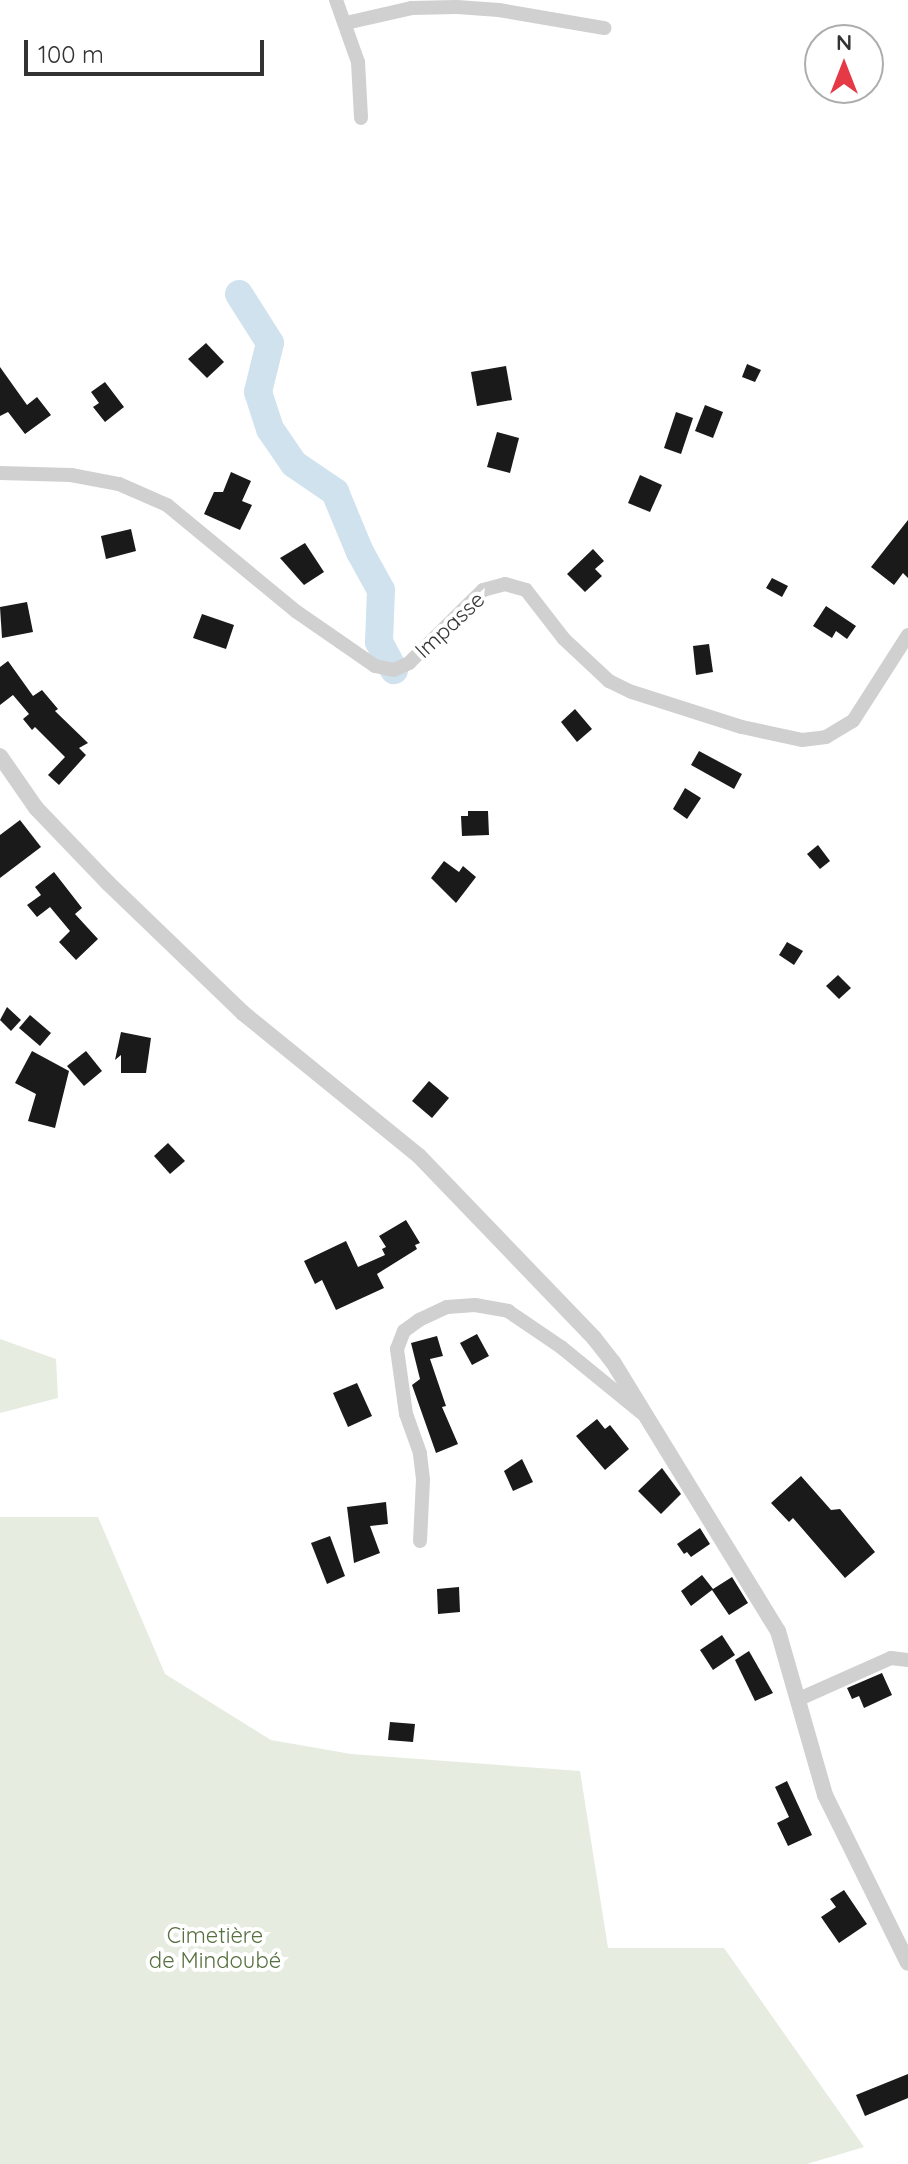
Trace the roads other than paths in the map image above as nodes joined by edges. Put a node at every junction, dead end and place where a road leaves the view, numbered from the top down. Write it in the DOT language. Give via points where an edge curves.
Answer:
graph roads {
  1 [pos="336,0"];
  2 [pos="346,23"];
  3 [pos="604,28"];
  4 [pos="361,118"];
  5 [pos="0,473"];
  6 [pos="908,635"];
  7 [pos="0,756"];
  8 [pos="646,1416"];
  9 [pos="420,1541"];
  10 [pos="908,1660"];
  11 [pos="799,1699"];
  12 [pos="908,1963"];
  1 -- 2 [label="street"];
  2 -- 3 [label="street" via="412,8 457,7"];
  2 -- 4 [label="street" via="358,62"];
  5 -- 6 [label="street, Impasse" via="103,481 167,505 297,612 375,666 394,670 409,663 483,590 505,584 526,590 564,639 609,681 742,727 802,740 826,737 853,721"];
  7 -- 8 [label="street" via="36,808 188,961 287,1051 419,1156 594,1338"];
  8 -- 9 [label="street" via="508,1311 447,1307 419,1320 404,1331 397,1349 406,1414 420,1453"];
  8 -- 11 [label="street" via="778,1631"];
  10 -- 11 [label="street" via="891,1658"];
  11 -- 12 [label="street" via="825,1795"];
}
